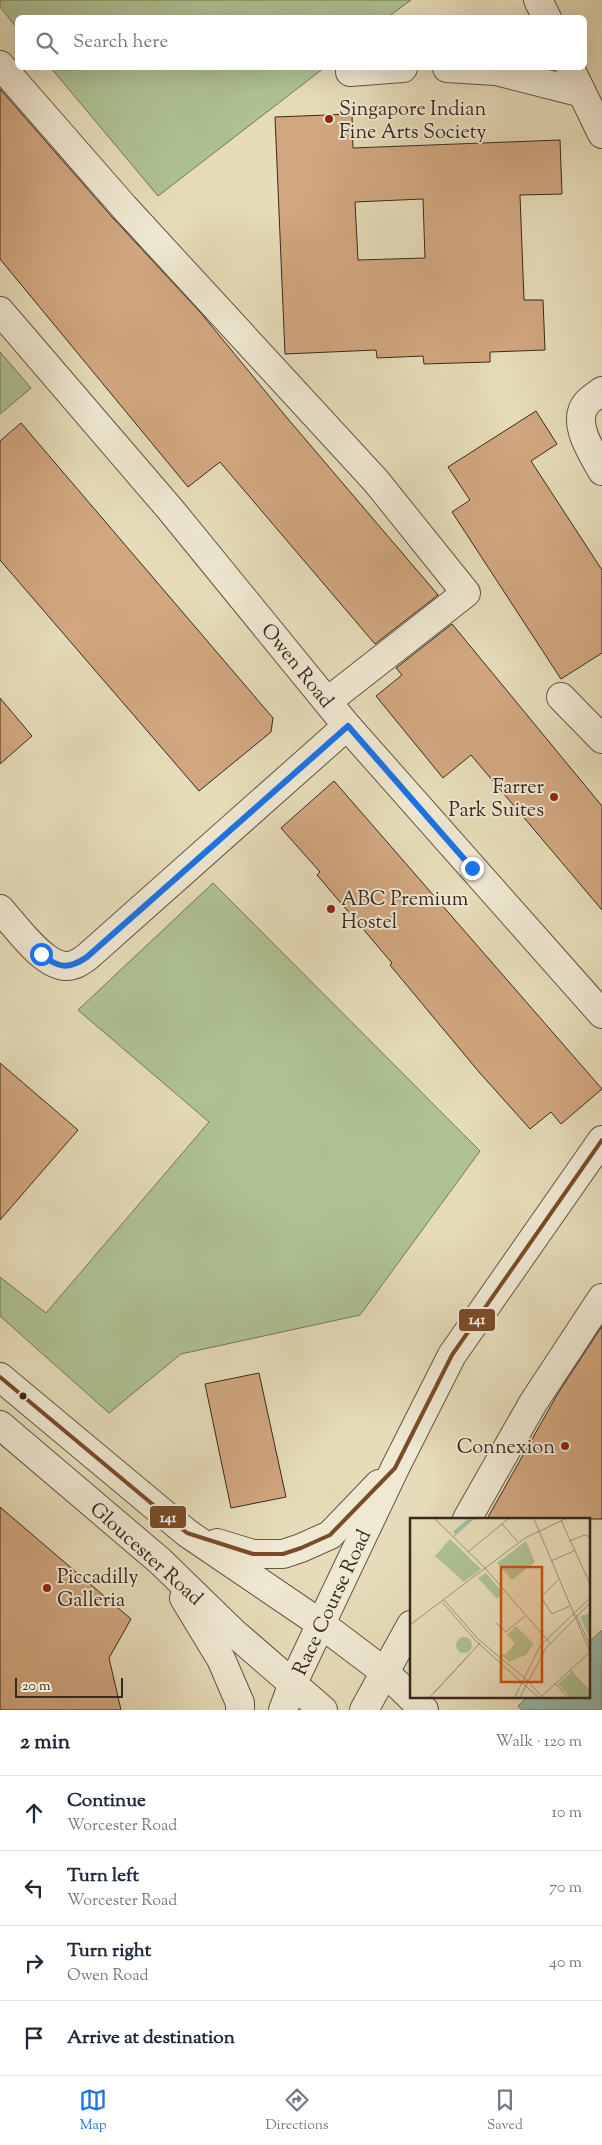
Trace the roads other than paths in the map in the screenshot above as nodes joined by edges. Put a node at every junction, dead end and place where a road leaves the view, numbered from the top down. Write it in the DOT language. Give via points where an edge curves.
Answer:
graph roads {
  1 [pos="538,0"];
  2 [pos="546,15"];
  3 [pos="0,65"];
  4 [pos="376,70"];
  5 [pos="479,70"];
  6 [pos="571,70"];
  7 [pos="350,72"];
  8 [pos="582,92"];
  9 [pos="602,134"];
  10 [pos="0,311"];
  11 [pos="602,391"];
  12 [pos="602,471"];
  13 [pos="561,697"];
  14 [pos="328,702"];
  15 [pos="348,726"];
  16 [pos="602,739"];
  17 [pos="0,909"];
  18 [pos="602,1014"];
  19 [pos="602,1140"];
  20 [pos="602,1298"];
  21 [pos="0,1377"];
  22 [pos="2,1429"];
  23 [pos="394,1468"];
  24 [pos="468,1518"];
  25 [pos="187,1533"];
  26 [pos="160,1561"];
  27 [pos="321,1624"];
  28 [pos="410,1627"];
  29 [pos="386,1673"];
  30 [pos="293,1683"];
  31 [pos="410,1696"];
  32 [pos="412,1698"];
  33 [pos="240,1710"];
  34 [pos="283,1710"];
  35 [pos="323,1710"];
  36 [pos="364,1710"];
  37 [pos="424,1710"];
  1 -- 2 [label="street"];
  3 -- 14 [label="street" via="124,207 380,485 466,593"];
  4 -- 7 [label="street"];
  5 -- 8 [label="street" via="496,71"];
  6 -- 8 [label="street"];
  8 -- 9 [label="street"];
  10 -- 14 [label="street, Owen Road" via="170,508"];
  11 -- 12 [label="street" via="586,404 582,425 586,442"];
  13 -- 16 [label="street"];
  14 -- 15 [label="street, Owen Road"];
  15 -- 17 [label="street" via="193,865 76,964 52,963"];
  15 -- 18 [label="street, Owen Road"];
  19 -- 23 [label="street, Race Course Road" via="452,1355"];
  20 -- 24 [label="street" via="533,1403"];
  21 -- 25 [label="street, Gloucester Road"];
  22 -- 26 [label="street, Gloucester Road"];
  23 -- 25 [label="street" via="330,1535 282,1554 253,1554"];
  23 -- 27 [label="street, Race Course Road"];
  25 -- 27 [label="street, Gloucester Road"];
  26 -- 30 [label="street, Gloucester Road" via="232,1632"];
  26 -- 33 [label="street" via="221,1659"];
  27 -- 29 [label="street, Gloucester Road"];
  27 -- 30 [label="street, Race Course Road"];
  28 -- 29 [label="street"];
  29 -- 31 [label="street, Gloucester Road"];
  29 -- 36 [label="street"];
  30 -- 34 [label="street, Race Course Road"];
  30 -- 35 [label="street, Gloucester Road"];
  32 -- 37 [label="street, Gloucester Road"];
}
